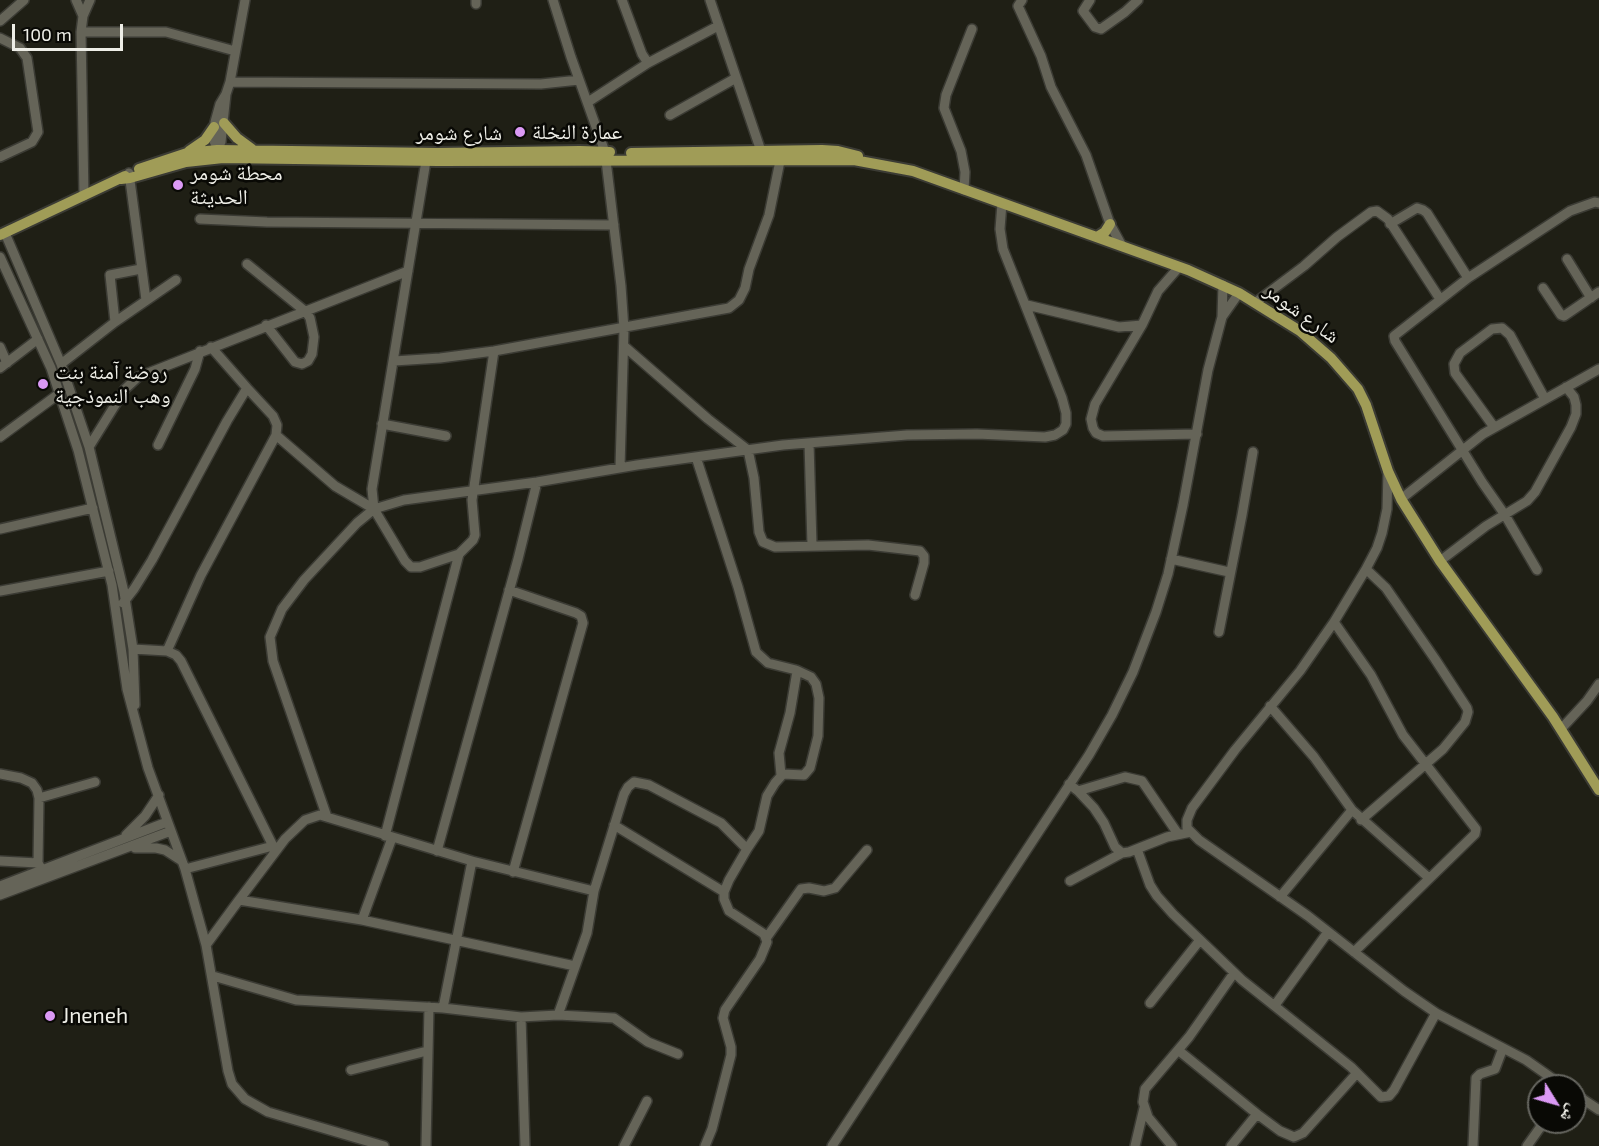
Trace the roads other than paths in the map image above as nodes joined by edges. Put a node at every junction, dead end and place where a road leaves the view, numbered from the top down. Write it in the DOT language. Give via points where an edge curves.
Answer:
graph roads {
  1 [pos="24,0"];
  2 [pos="76,0"];
  3 [pos="90,0"];
  4 [pos="245,0"];
  5 [pos="553,0"];
  6 [pos="622,0"];
  7 [pos="710,0"];
  8 [pos="1090,0"];
  9 [pos="1138,0"];
  10 [pos="1018,2"];
  11 [pos="83,16"];
  12 [pos="0,21"];
  13 [pos="718,26"];
  14 [pos="972,29"];
  15 [pos="81,32"];
  16 [pos="0,38"];
  17 [pos="235,51"];
  18 [pos="648,63"];
  19 [pos="736,78"];
  20 [pos="579,80"];
  21 [pos="230,82"];
  22 [pos="588,102"];
  23 [pos="670,115"];
  24 [pos="219,125"];
  25 [pos="252,149"];
  26 [pos="1,153"];
  27 [pos="188,153"];
  28 [pos="220,154"];
  29 [pos="763,155"];
  30 [pos="605,156"];
  31 [pos="426,161"];
  32 [pos="780,161"];
  33 [pos="872,162"];
  34 [pos="127,177"];
  35 [pos="964,190"];
  36 [pos="84,196"];
  37 [pos="1002,203"];
  38 [pos="1599,203"];
  39 [pos="200,219"];
  40 [pos="415,222"];
  41 [pos="1110,224"];
  42 [pos="1390,224"];
  43 [pos="614,225"];
  44 [pos="3,234"];
  45 [pos="1097,237"];
  46 [pos="1122,246"];
  47 [pos="0,257"];
  48 [pos="1567,259"];
  49 [pos="247,264"];
  50 [pos="1179,267"];
  51 [pos="141,269"];
  52 [pos="408,271"];
  53 [pos="1468,278"];
  54 [pos="176,280"];
  55 [pos="1223,285"];
  56 [pos="1543,288"];
  57 [pos="1239,293"];
  58 [pos="1595,295"];
  59 [pos="1440,299"];
  60 [pos="146,300"];
  61 [pos="1256,302"];
  62 [pos="1027,305"];
  63 [pos="306,312"];
  64 [pos="1222,317"];
  65 [pos="115,322"];
  66 [pos="266,325"];
  67 [pos="1142,325"];
  68 [pos="624,329"];
  69 [pos="38,339"];
  70 [pos="624,346"];
  71 [pos="0,347"];
  72 [pos="211,347"];
  73 [pos="200,351"];
  74 [pos="494,351"];
  75 [pos="394,361"];
  76 [pos="61,364"];
  77 [pos="3,365"];
  78 [pos="1599,369"];
  79 [pos="1566,387"];
  80 [pos="247,388"];
  81 [pos="60,393"];
  82 [pos="1545,399"];
  83 [pos="382,424"];
  84 [pos="1494,427"];
  85 [pos="1197,434"];
  86 [pos="276,435"];
  87 [pos="446,436"];
  88 [pos="0,437"];
  89 [pos="808,443"];
  90 [pos="158,445"];
  91 [pos="89,447"];
  92 [pos="748,450"];
  93 [pos="1463,450"];
  94 [pos="1253,452"];
  95 [pos="696,457"];
  96 [pos="620,467"];
  97 [pos="1388,471"];
  98 [pos="537,482"];
  99 [pos="473,491"];
  100 [pos="1401,499"];
  101 [pos="93,508"];
  102 [pos="374,509"];
  103 [pos="1505,515"];
  104 [pos="0,529"];
  105 [pos="813,545"];
  106 [pos="459,554"];
  107 [pos="1171,558"];
  108 [pos="1440,561"];
  109 [pos="1366,569"];
  110 [pos="1537,570"];
  111 [pos="109,571"];
  112 [pos="1229,572"];
  113 [pos="509,590"];
  114 [pos="0,591"];
  115 [pos="915,595"];
  116 [pos="125,601"];
  117 [pos="116,608"];
  118 [pos="1334,622"];
  119 [pos="1219,632"];
  120 [pos="133,649"];
  121 [pos="167,651"];
  122 [pos="797,671"];
  123 [pos="1599,684"];
  124 [pos="1270,706"];
  125 [pos="134,716"];
  126 [pos="1561,729"];
  127 [pos="1425,763"];
  128 [pos="0,774"];
  129 [pos="781,776"];
  130 [pos="95,782"];
  131 [pos="1069,784"];
  132 [pos="1599,790"];
  133 [pos="1078,791"];
  134 [pos="159,795"];
  135 [pos="39,798"];
  136 [pos="1352,810"];
  137 [pos="327,817"];
  138 [pos="1361,820"];
  139 [pos="614,825"];
  140 [pos="169,826"];
  141 [pos="1191,832"];
  142 [pos="1178,834"];
  143 [pos="388,837"];
  144 [pos="123,844"];
  145 [pos="274,848"];
  146 [pos="747,849"];
  147 [pos="1137,849"];
  148 [pos="867,850"];
  149 [pos="437,851"];
  150 [pos="1122,853"];
  151 [pos="0,861"];
  152 [pos="472,861"];
  153 [pos="184,865"];
  154 [pos="43,870"];
  155 [pos="513,872"];
  156 [pos="1429,878"];
  157 [pos="1070,881"];
  158 [pos="0,886"];
  159 [pos="594,891"];
  160 [pos="724,892"];
  161 [pos="0,895"];
  162 [pos="1280,897"];
  163 [pos="238,900"];
  164 [pos="362,920"];
  165 [pos="1328,932"];
  166 [pos="767,937"];
  167 [pos="455,939"];
  168 [pos="1200,940"];
  169 [pos="206,945"];
  170 [pos="1354,952"];
  171 [pos="575,966"];
  172 [pos="1234,973"];
  173 [pos="213,976"];
  174 [pos="1150,1003"];
  175 [pos="1275,1005"];
  176 [pos="429,1007"];
  177 [pos="443,1008"];
  178 [pos="1436,1013"];
  179 [pos="558,1015"];
  180 [pos="521,1017"];
  181 [pos="1503,1048"];
  182 [pos="1178,1050"];
  183 [pos="427,1051"];
  184 [pos="678,1054"];
  185 [pos="351,1070"];
  186 [pos="1357,1073"];
  187 [pos="1546,1074"];
  188 [pos="647,1101"];
  189 [pos="1144,1108"];
  190 [pos="1257,1114"];
  191 [pos="1297,1136"];
  192 [pos="384,1146"];
  193 [pos="426,1146"];
  194 [pos="525,1146"];
  195 [pos="624,1146"];
  196 [pos="705,1146"];
  197 [pos="832,1146"];
  198 [pos="1135,1146"];
  199 [pos="1172,1146"];
  200 [pos="1231,1146"];
  201 [pos="1300,1146"];
  202 [pos="1473,1146"];
  1 -- 12 [label="street"];
  2 -- 11 [label="street"];
  3 -- 11 [label="street"];
  4 -- 17 [label="street"];
  5 -- 20 [label="street"];
  6 -- 18 [label="street"];
  7 -- 13 [label="street"];
  8 -- 9 [label="street" via="1083,11 1101,29"];
  10 -- 41 [label="street" via="1051,87 1086,155"];
  11 -- 15 [label="street"];
  13 -- 18 [label="street"];
  13 -- 19 [label="street"];
  14 -- 35 [label="street" via="944,108 961,151"];
  15 -- 17 [label="street" via="166,32"];
  15 -- 36 [label="street"];
  16 -- 26 [label="street" via="20,48 27,58 38,132 32,142"];
  17 -- 21 [label="street"];
  18 -- 22 [label="street"];
  19 -- 23 [label="street"];
  19 -- 29 [label="street"];
  20 -- 21 [label="street" via="541,84"];
  20 -- 22 [label="street"];
  21 -- 24 [label="street" via="220,104"];
  22 -- 30 [label="street"];
  24 -- 25 [label="main road"];
  24 -- 27 [label="main road"];
  24 -- 28 [label="street" via="214,141"];
  25 -- 28 [label="main road, شارع شومر"];
  25 -- 30 [label="main road, شارع شومر"];
  27 -- 28 [label="main road, شارع شومر"];
  27 -- 34 [label="main road, شارع شومر"];
  28 -- 31 [label="main road, شارع شومر"];
  28 -- 34 [label="main road, شارع شومر"];
  29 -- 30 [label="main road, شارع شومر"];
  29 -- 32 [label="main road, شارع شومر"];
  29 -- 33 [label="main road, شارع شومر" via="838,151"];
  30 -- 31 [label="main road, شارع شومر"];
  30 -- 43 [label="street"];
  31 -- 40 [label="street"];
  32 -- 33 [label="main road, شارع شومر"];
  32 -- 68 [label="street" via="768,215 739,300 729,308"];
  33 -- 35 [label="main road, شارع شومر" via="913,171"];
  34 -- 36 [label="main road, شارع شومر"];
  34 -- 51 [label="street"];
  35 -- 37 [label="main road, شارع شومر"];
  36 -- 44 [label="main road, شارع شومر"];
  37 -- 45 [label="main road, شارع شومر"];
  37 -- 62 [label="street" via="1003,249"];
  38 -- 53 [label="street" via="1570,211"];
  39 -- 40 [label="street"];
  40 -- 43 [label="street"];
  40 -- 52 [label="street"];
  41 -- 45 [label="main road"];
  41 -- 46 [label="street"];
  42 -- 53 [label="street" via="1417,208 1423,210"];
  42 -- 59 [label="street"];
  42 -- 61 [label="street" via="1382,213 1371,212"];
  43 -- 68 [label="street"];
  44 -- 76 [label="street"];
  45 -- 46 [label="main road, شارع شومر"];
  46 -- 50 [label="main road, شارع شومر"];
  47 -- 69 [label="street"];
  48 -- 58 [label="street"];
  49 -- 63 [label="street"];
  50 -- 55 [label="main road, شارع شومر"];
  50 -- 67 [label="street" via="1158,291"];
  51 -- 60 [label="street"];
  51 -- 65 [label="street" via="110,275"];
  52 -- 63 [label="street"];
  52 -- 75 [label="street"];
  53 -- 59 [label="street"];
  54 -- 60 [label="street"];
  55 -- 57 [label="main road, شارع شومر"];
  55 -- 64 [label="street"];
  56 -- 58 [label="street" via="1564,316"];
  57 -- 61 [label="main road, شارع شومر"];
  57 -- 64 [label="street"];
  59 -- 93 [label="street" via="1394,336"];
  60 -- 65 [label="street"];
  61 -- 97 [label="main road, شارع شومر" via="1315,343 1358,389"];
  62 -- 67 [label="street" via="1119,327"];
  62 -- 89 [label="street" via="1066,413 1066,424 1055,435 907,435"];
  63 -- 66 [label="street"];
  63 -- 66 [label="street" via="314,337 311,358 302,364 292,360"];
  64 -- 85 [label="street"];
  65 -- 76 [label="street"];
  66 -- 72 [label="street"];
  67 -- 85 [label="street" via="1095,404 1090,419 1093,428 1103,436"];
  68 -- 70 [label="street"];
  68 -- 74 [label="street"];
  69 -- 77 [label="street"];
  69 -- 81 [label="street"];
  70 -- 92 [label="street"];
  70 -- 96 [label="street"];
  71 -- 77 [label="street"];
  72 -- 73 [label="street"];
  72 -- 80 [label="street"];
  73 -- 90 [label="street"];
  73 -- 91 [label="street" via="133,380"];
  74 -- 75 [label="street"];
  74 -- 99 [label="street"];
  75 -- 83 [label="street"];
  76 -- 91 [label="street"];
  78 -- 79 [label="street"];
  79 -- 82 [label="street"];
  79 -- 103 [label="street" via="1576,405 1571,427 1534,492"];
  80 -- 86 [label="street" via="273,416"];
  80 -- 116 [label="street" via="152,560"];
  81 -- 88 [label="street"];
  81 -- 101 [label="street"];
  82 -- 84 [label="street"];
  82 -- 84 [label="street" via="1510,335 1502,328 1492,330 1460,353 1454,364 1455,373"];
  83 -- 87 [label="street"];
  83 -- 102 [label="street" via="372,489"];
  84 -- 93 [label="street"];
  85 -- 107 [label="street"];
  86 -- 102 [label="street" via="325,479"];
  86 -- 121 [label="street" via="201,574"];
  89 -- 92 [label="street"];
  89 -- 105 [label="street"];
  91 -- 116 [label="street"];
  92 -- 95 [label="street"];
  92 -- 105 [label="street" via="761,540 775,547"];
  93 -- 100 [label="street"];
  93 -- 103 [label="street"];
  94 -- 112 [label="street"];
  95 -- 96 [label="street"];
  95 -- 122 [label="street" via="756,652 768,663"];
  96 -- 98 [label="street"];
  97 -- 100 [label="main road, شارع شومر"];
  97 -- 109 [label="street" via="1382,533"];
  98 -- 99 [label="street"];
  98 -- 113 [label="street"];
  99 -- 102 [label="street" via="404,500"];
  99 -- 106 [label="street" via="474,535"];
  100 -- 108 [label="main road, شارع شومر"];
  101 -- 104 [label="street"];
  101 -- 111 [label="street"];
  102 -- 106 [label="street" via="411,567"];
  102 -- 137 [label="street" via="304,580 282,609 270,637 273,661"];
  103 -- 108 [label="street"];
  103 -- 110 [label="street"];
  105 -- 115 [label="street" via="868,545 920,551 924,563"];
  106 -- 143 [label="street"];
  107 -- 112 [label="street"];
  107 -- 131 [label="street" via="1133,672 1112,715"];
  108 -- 126 [label="main road, شارع شومر"];
  109 -- 118 [label="street"];
  109 -- 127 [label="street" via="1386,588 1467,708 1464,722 1443,749"];
  111 -- 114 [label="street"];
  111 -- 117 [label="street"];
  112 -- 119 [label="street"];
  113 -- 149 [label="street"];
  113 -- 155 [label="street" via="576,613 584,623"];
  116 -- 117 [label="street"];
  116 -- 120 [label="street"];
  117 -- 125 [label="street"];
  118 -- 124 [label="street"];
  118 -- 127 [label="street" via="1371,675 1403,735"];
  120 -- 121 [label="street"];
  120 -- 125 [label="street"];
  121 -- 145 [label="street" via="181,661 193,683"];
  122 -- 129 [label="street" via="779,753"];
  122 -- 129 [label="street" via="811,677 817,688 819,736 807,773"];
  123 -- 126 [label="street"];
  124 -- 136 [label="street"];
  124 -- 141 [label="street" via="1192,808 1187,820"];
  125 -- 134 [label="street"];
  126 -- 132 [label="main road, شارع شومر"];
  127 -- 138 [label="street"];
  127 -- 156 [label="street" via="1476,829"];
  128 -- 135 [label="street" via="30,782"];
  129 -- 146 [label="street" via="767,796 759,831"];
  130 -- 135 [label="street"];
  131 -- 133 [label="street"];
  131 -- 197 [label="street"];
  133 -- 142 [label="street" via="1125,777 1142,781"];
  133 -- 150 [label="street"];
  134 -- 140 [label="street"];
  134 -- 144 [label="street"];
  135 -- 154 [label="street"];
  136 -- 138 [label="street"];
  136 -- 162 [label="street"];
  137 -- 143 [label="street"];
  137 -- 145 [label="street" via="305,820"];
  138 -- 156 [label="street"];
  139 -- 146 [label="street" via="626,789 634,782 643,782 721,823"];
  139 -- 159 [label="street"];
  139 -- 160 [label="street"];
  140 -- 144 [label="street"];
  140 -- 153 [label="street"];
  141 -- 142 [label="street"];
  141 -- 162 [label="street"];
  142 -- 147 [label="street"];
  143 -- 149 [label="street"];
  143 -- 164 [label="street"];
  144 -- 153 [label="street" via="165,850"];
  144 -- 154 [label="street"];
  145 -- 153 [label="street"];
  145 -- 163 [label="street"];
  146 -- 160 [label="street"];
  147 -- 150 [label="street"];
  147 -- 168 [label="street" via="1157,896"];
  148 -- 166 [label="street" via="835,888 801,889"];
  149 -- 152 [label="street"];
  150 -- 157 [label="street"];
  151 -- 154 [label="street"];
  152 -- 155 [label="street"];
  152 -- 167 [label="street"];
  153 -- 169 [label="street"];
  154 -- 158 [label="street"];
  154 -- 161 [label="street"];
  155 -- 159 [label="street"];
  156 -- 170 [label="street"];
  159 -- 171 [label="street" via="587,933"];
  160 -- 166 [label="street" via="729,911"];
  162 -- 165 [label="street"];
  163 -- 164 [label="street"];
  163 -- 169 [label="street"];
  164 -- 167 [label="street"];
  165 -- 170 [label="street"];
  165 -- 175 [label="street"];
  166 -- 196 [label="street" via="760,959 725,1010 723,1018 731,1055"];
  167 -- 171 [label="street"];
  167 -- 177 [label="street"];
  168 -- 172 [label="street"];
  168 -- 174 [label="street"];
  169 -- 173 [label="street"];
  170 -- 178 [label="street"];
  171 -- 179 [label="street"];
  172 -- 175 [label="street"];
  172 -- 182 [label="street"];
  173 -- 176 [label="street" via="296,1000"];
  173 -- 192 [label="street" via="228,1071 236,1091 268,1112"];
  175 -- 186 [label="street"];
  176 -- 177 [label="street"];
  176 -- 183 [label="street"];
  177 -- 180 [label="street"];
  178 -- 181 [label="street"];
  178 -- 186 [label="street" via="1389,1096 1381,1097"];
  179 -- 180 [label="street"];
  179 -- 184 [label="street" via="614,1018 648,1042"];
  180 -- 194 [label="street"];
  181 -- 187 [label="street"];
  181 -- 202 [label="street" via="1495,1069 1476,1078"];
  182 -- 189 [label="street" via="1145,1089"];
  182 -- 190 [label="street"];
  183 -- 185 [label="street"];
  183 -- 193 [label="street"];
  186 -- 191 [label="street"];
  188 -- 195 [label="street"];
  189 -- 198 [label="street"];
  189 -- 199 [label="street"];
  190 -- 191 [label="street" via="1288,1136"];
  190 -- 200 [label="street"];
  191 -- 201 [label="street"];
}
